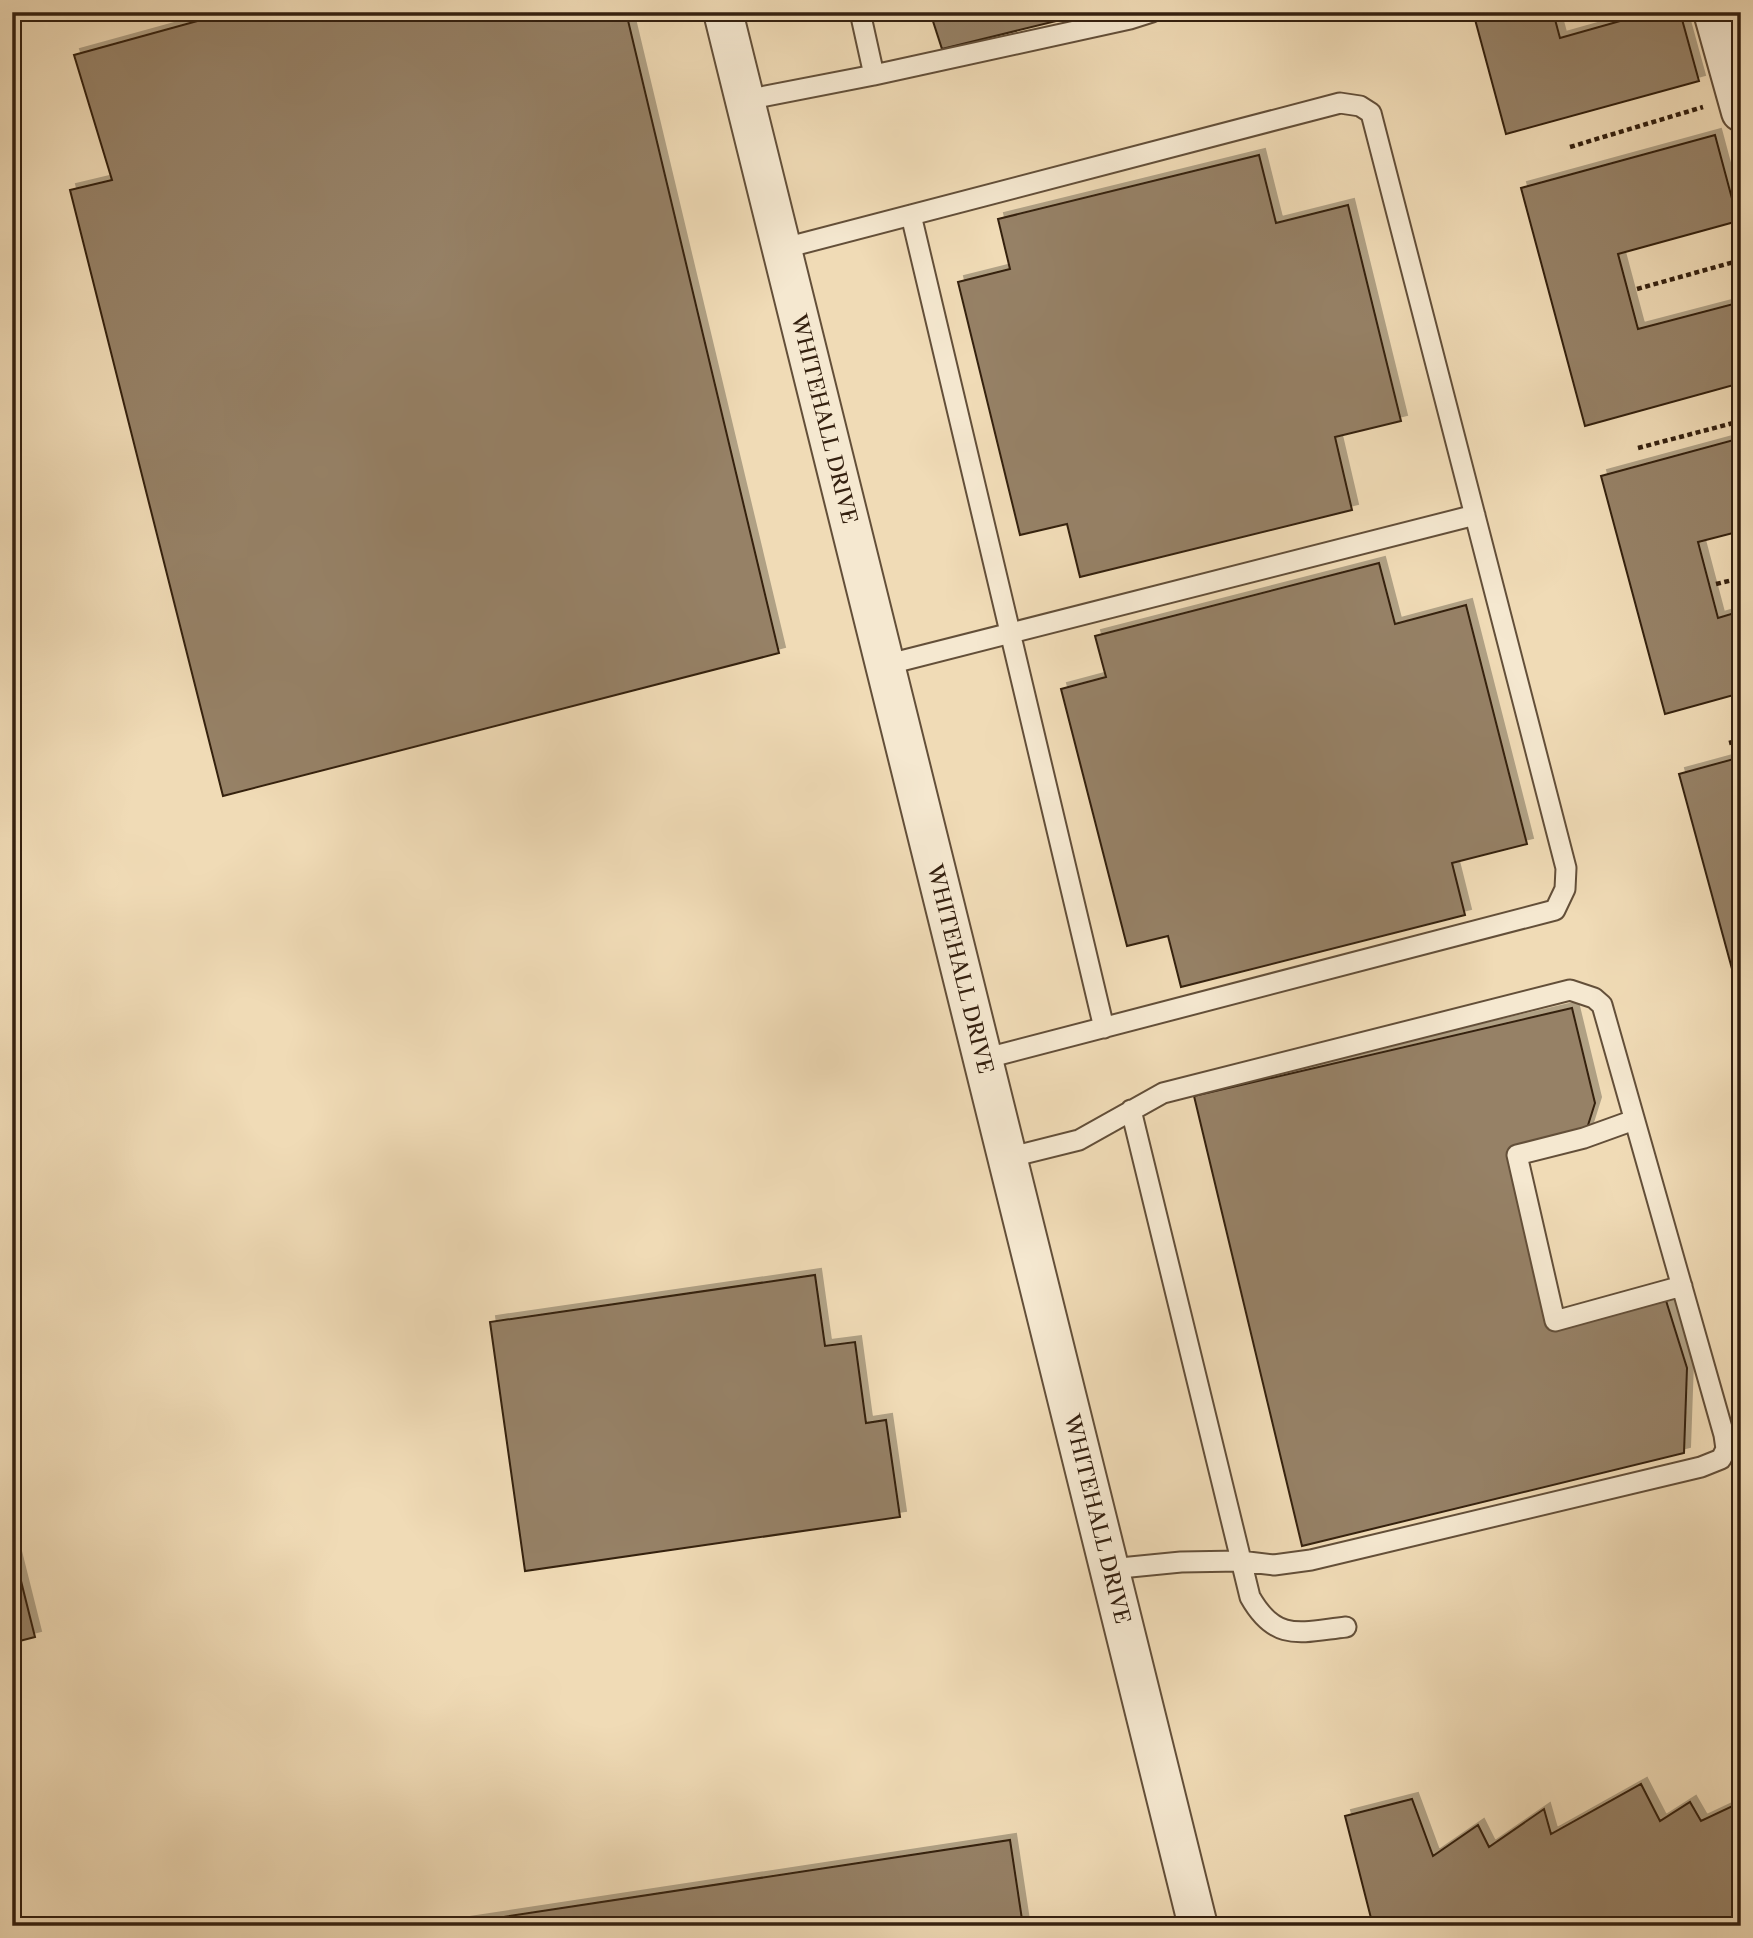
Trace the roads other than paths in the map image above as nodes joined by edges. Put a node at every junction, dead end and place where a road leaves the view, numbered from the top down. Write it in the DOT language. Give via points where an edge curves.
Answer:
graph roads {
  1 [pos="723,12"];
  2 [pos="860,12"];
  3 [pos="1152,12"];
  4 [pos="1713,12"];
  5 [pos="874,75"];
  6 [pos="745,100"];
  7 [pos="1724,109"];
  8 [pos="911,215"];
  9 [pos="782,249"];
  10 [pos="1475,515"];
  11 [pos="1010,633"];
  12 [pos="885,665"];
  13 [pos="1104,1028"];
  14 [pos="983,1059"];
  15 [pos="1132,1110"];
  16 [pos="1634,1121"];
  17 [pos="1007,1158"];
  18 [pos="1682,1286"];
  19 [pos="1240,1562"];
  20 [pos="1110,1569"];
  21 [pos="1346,1627"];
  22 [pos="1198,1926"];
  1 -- 6 [label="street, WHITEHALL DRIVE"];
  2 -- 5 [label="lane"];
  3 -- 5 [label="lane"];
  4 -- 7 [label="street"];
  5 -- 6 [label="lane"];
  6 -- 9 [label="street, WHITEHALL DRIVE"];
  8 -- 9 [label="lane"];
  8 -- 10 [label="lane" via="1340,103 1360,106 1371,113"];
  8 -- 11 [label="lane"];
  9 -- 12 [label="street, WHITEHALL DRIVE"];
  10 -- 11 [label="lane"];
  10 -- 13 [label="lane" via="1566,868 1566,889 1555,910"];
  11 -- 12 [label="lane"];
  11 -- 13 [label="lane"];
  12 -- 14 [label="street, WHITEHALL DRIVE"];
  13 -- 14 [label="lane"];
  14 -- 17 [label="street, WHITEHALL DRIVE"];
  15 -- 16 [label="lane" via="1163,1093 1570,990 1602,1005"];
  15 -- 17 [label="lane" via="1079,1140"];
  15 -- 19 [label="lane"];
  16 -- 18 [label="lane"];
  16 -- 18 [label="lane" via="1517,1155 1555,1321"];
  17 -- 20 [label="street, WHITEHALL DRIVE"];
  18 -- 19 [label="lane" via="1724,1435 1726,1449 1721,1459 1311,1560 1275,1565"];
  19 -- 20 [label="lane"];
  19 -- 21 [label="lane" via="1250,1597 1260,1615 1272,1624 1297,1633"];
  20 -- 22 [label="street, WHITEHALL DRIVE"];
}
